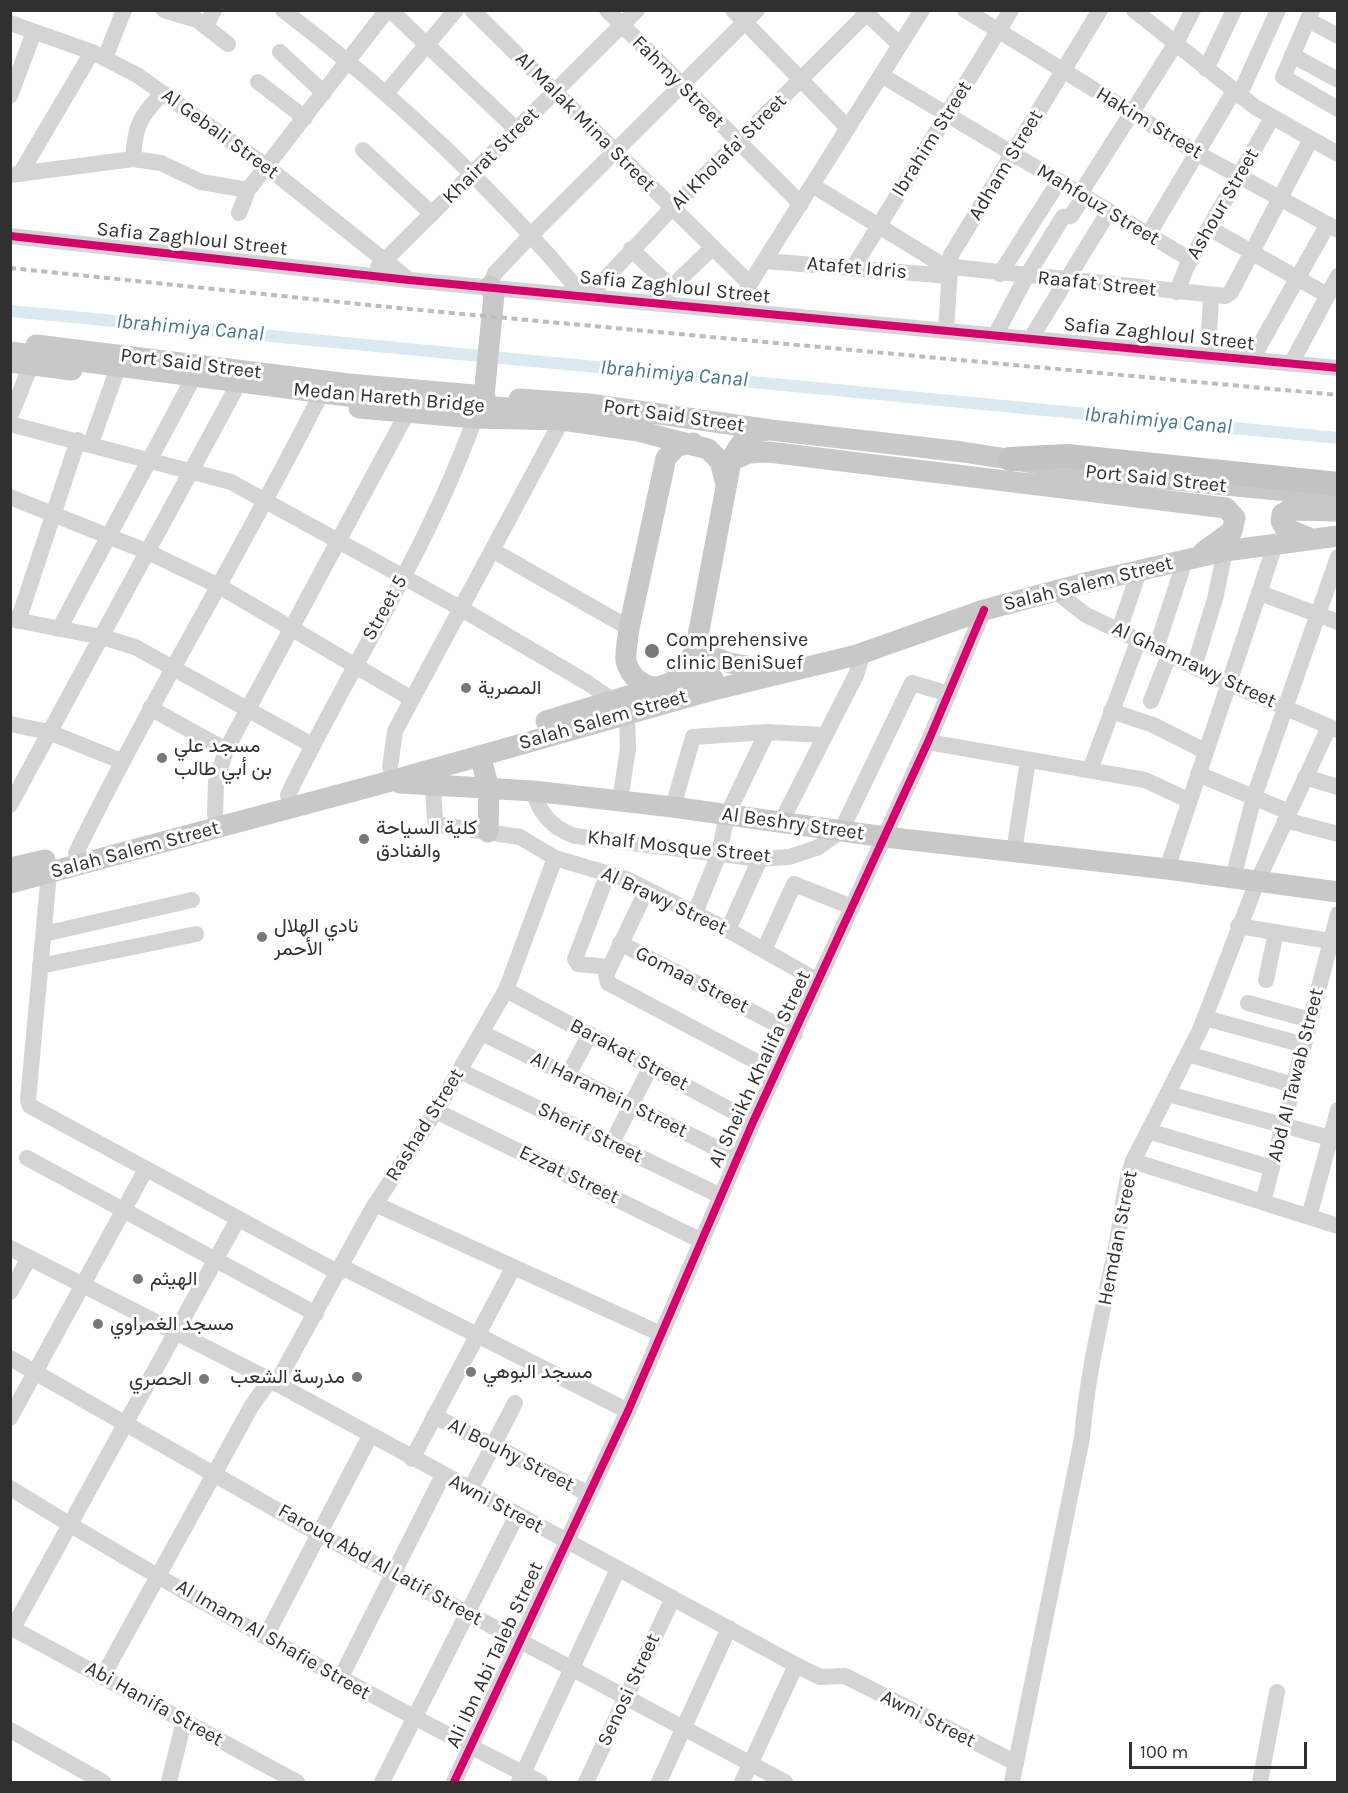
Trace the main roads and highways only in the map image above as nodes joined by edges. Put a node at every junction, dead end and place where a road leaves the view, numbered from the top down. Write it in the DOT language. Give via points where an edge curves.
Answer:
graph roads {
  1 [pos="490,286"];
  2 [pos="10,342"];
  3 [pos="10,352"];
  4 [pos="21,364"];
  5 [pos="196,364"];
  6 [pos="189,386"];
  7 [pos="485,386"];
  8 [pos="589,404"];
  9 [pos="690,419"];
  10 [pos="771,430"];
  11 [pos="866,442"];
  12 [pos="688,443"];
  13 [pos="1010,459"];
  14 [pos="731,461"];
  15 [pos="979,476"];
  16 [pos="1338,484"];
  17 [pos="726,485"];
  18 [pos="1338,496"];
  19 [pos="1338,511"];
  20 [pos="1338,536"];
  21 [pos="1311,538"];
  22 [pos="1190,559"];
  23 [pos="698,641"];
  24 [pos="791,671"];
  25 [pos="664,686"];
  26 [pos="713,690"];
  27 [pos="620,708"];
  28 [pos="480,756"];
  29 [pos="390,774"];
  30 [pos="489,788"];
  31 [pos="488,832"];
  32 [pos="10,868"];
  33 [pos="10,883"];
  34 [pos="1338,892"];
  1 -- 7 [label="main road" via="494,295"];
  2 -- 5 [label="main road, Port Said Street"];
  3 -- 8 [label="main road, Medan Hareth Bridge, bridge" via="378,400 543,410"];
  4 -- 6 [label="main road, Port Said Street"];
  5 -- 6 [label="main road" via="187,370"];
  5 -- 7 [label="main road, Port Said Street" via="380,387"];
  6 -- 12 [label="main road, Port Said Street" via="407,413 562,420"];
  7 -- 8 [label="main road, Port Said Street"];
  8 -- 9 [label="main road, Port Said Street"];
  9 -- 10 [label="main road, Port Said Street"];
  9 -- 12 [label="main road" via="700,424 701,435"];
  10 -- 11 [label="main road, Port Said Street"];
  10 -- 14 [label="main road" via="756,432 743,440"];
  11 -- 13 [label="main road, Port Said Street"];
  11 -- 15 [label="main road" via="924,456"];
  12 -- 17 [label="main road, Port Said Street" via="714,454 724,468"];
  12 -- 25 [label="main road" via="672,449 664,463 629,628 626,660 632,674 650,686"];
  13 -- 16 [label="highway" via="1067,456"];
  13 -- 18 [label="main road, Port Said Street" via="1107,474"];
  14 -- 15 [label="main road, Salah Salem Street" via="749,453 769,452"];
  14 -- 17 [label="main road"];
  15 -- 22 [label="main road, Salah Salem Street" via="1226,508 1235,518 1232,531"];
  17 -- 23 [label="main road"];
  19 -- 21 [label="main road" via="1289,510 1282,514 1285,528"];
  20 -- 21 [label="main road, Salah Salem Street"];
  21 -- 22 [label="main road, Salah Salem Street"];
  22 -- 24 [label="main road, Salah Salem Street" via="984,610 857,655"];
  23 -- 24 [label="main road" via="723,663"];
  23 -- 25 [label="main road" via="686,667"];
  24 -- 26 [label="main road, Salah Salem Street"];
  25 -- 26 [label="main road, Salah Salem Street" via="703,673 712,679"];
  25 -- 27 [label="main road, Salah Salem Street"];
  26 -- 27 [label="main road, Salah Salem Street"];
  27 -- 28 [label="main road, Salah Salem Street"];
  27 -- 29 [label="main road, Salah Salem Street"];
  28 -- 29 [label="main road, Salah Salem Street"];
  28 -- 30 [label="main road"];
  29 -- 30 [label="main road, Al Beshry Street" via="433,786"];
  29 -- 32 [label="main road, Salah Salem Street" via="288,795"];
  29 -- 33 [label="main road, Salah Salem Street"];
  30 -- 31 [label="main road"];
  30 -- 34 [label="main road, Al Beshry Street" via="673,807"];
}
